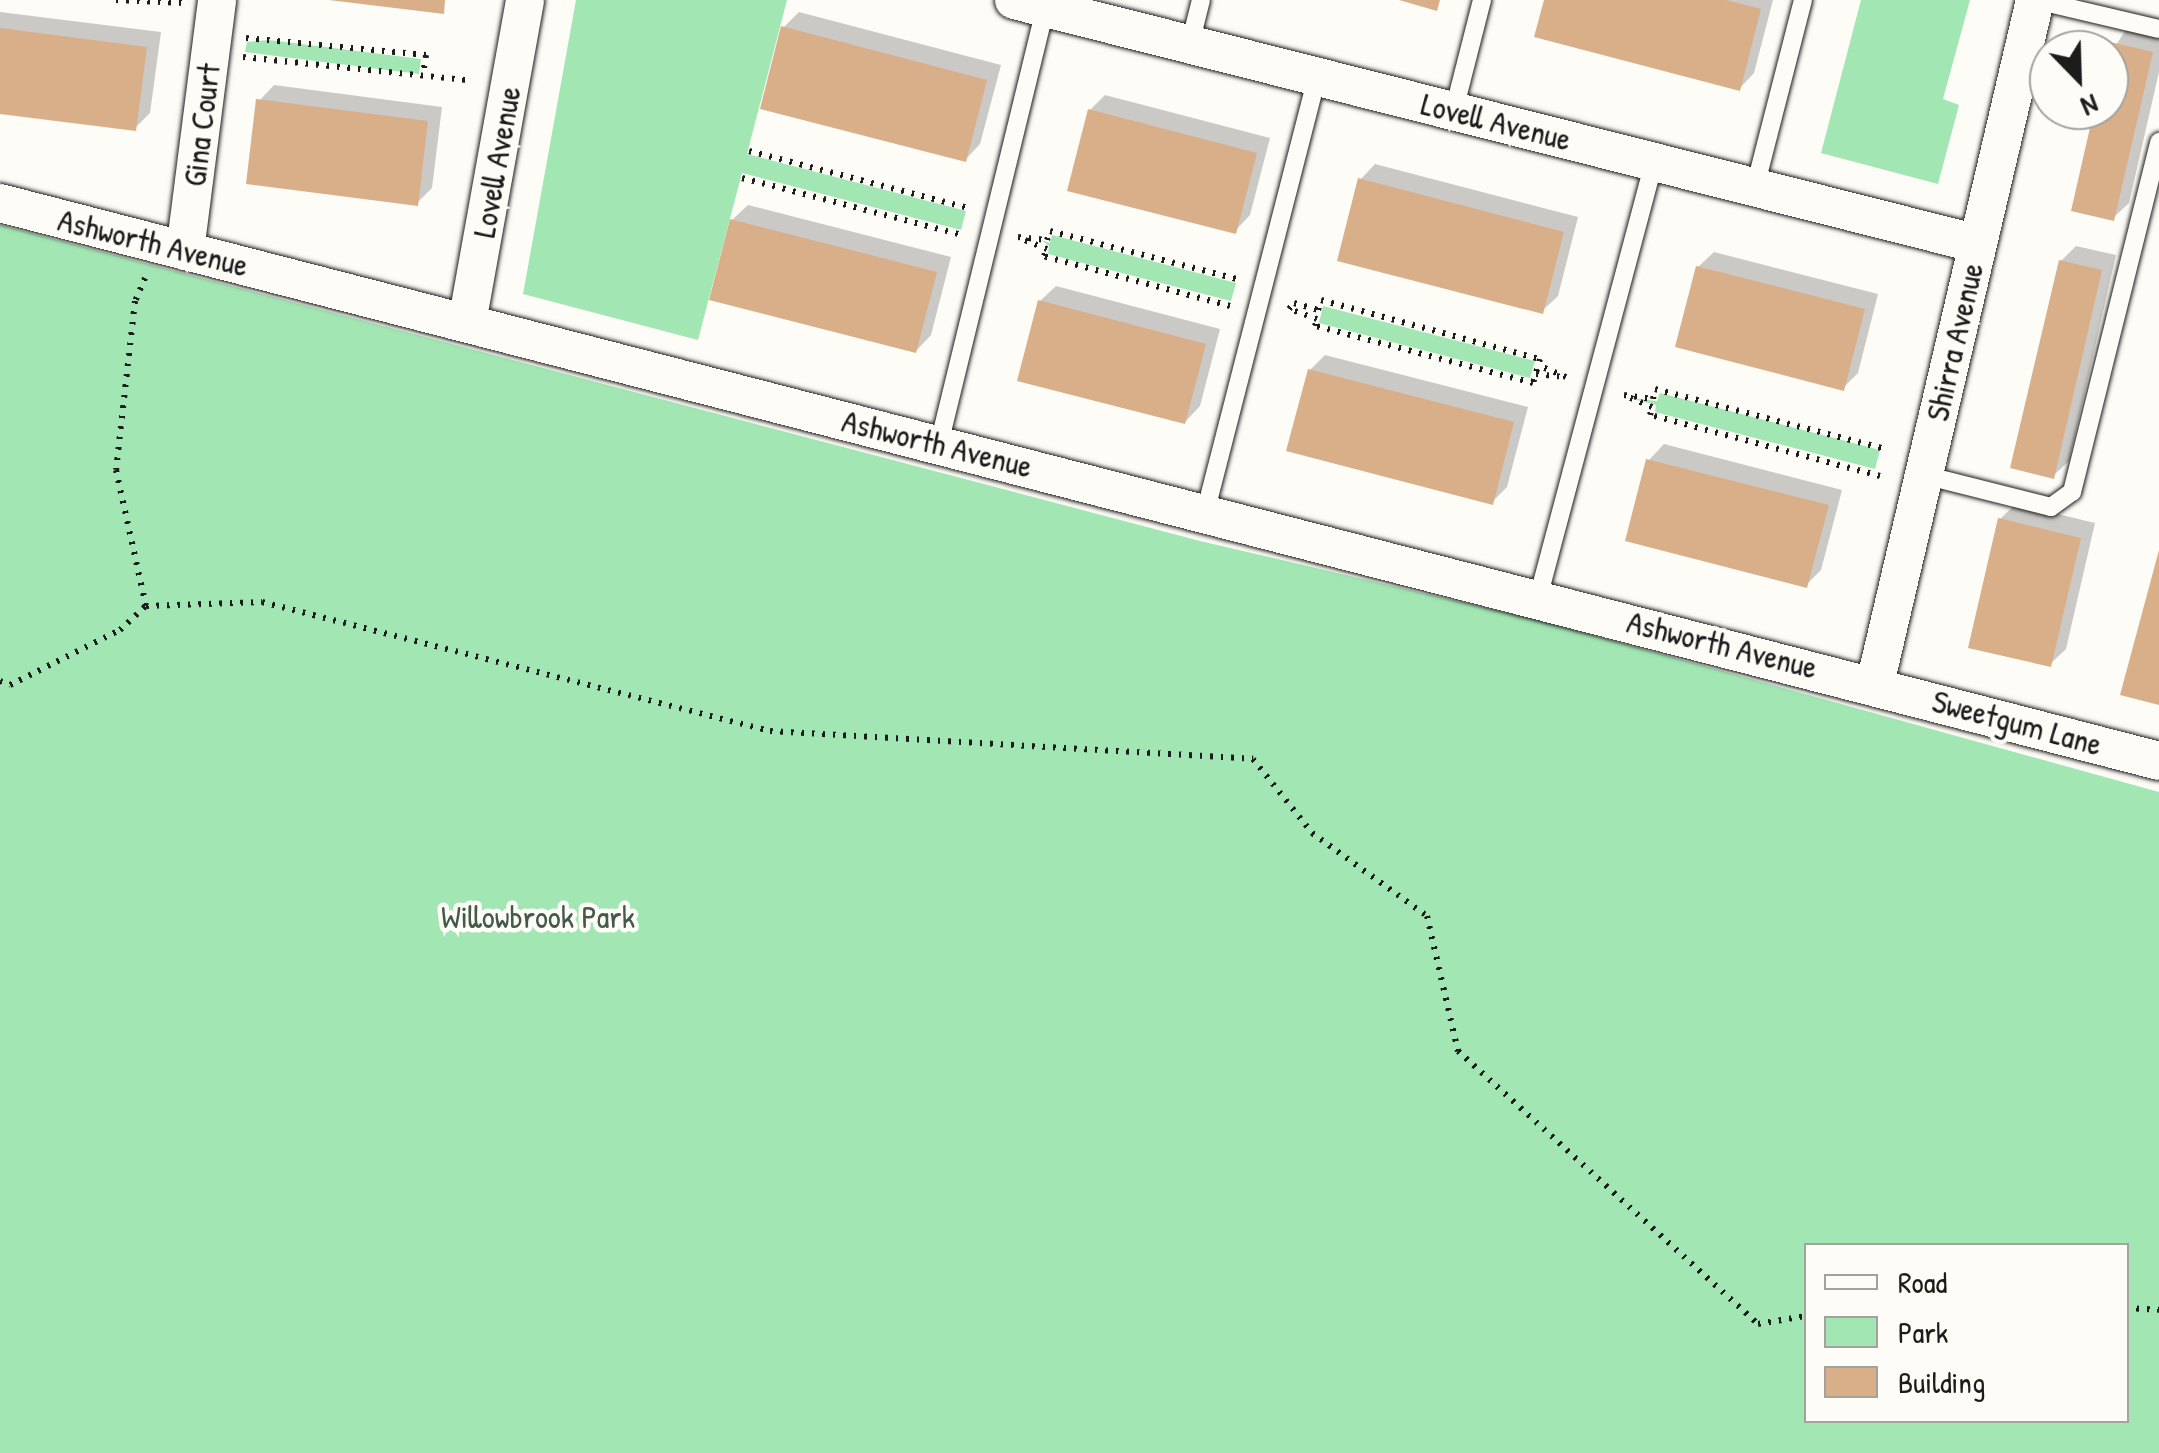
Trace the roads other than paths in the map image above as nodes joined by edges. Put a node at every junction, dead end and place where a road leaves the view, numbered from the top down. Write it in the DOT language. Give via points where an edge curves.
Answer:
graph roads {
  1 [pos="526,0"];
  2 [pos="1201,0"];
  3 [pos="1482,0"];
  4 [pos="1802,0"];
  5 [pos="2036,0"];
  6 [pos="204,2"];
  7 [pos="1030,4"];
  8 [pos="2159,29"];
  9 [pos="1190,44"];
  10 [pos="1318,77"];
  11 [pos="1454,110"];
  12 [pos="2159,142"];
  13 [pos="1654,162"];
  14 [pos="1755,187"];
  15 [pos="0,204"];
  16 [pos="1978,244"];
  17 [pos="172,248"];
  18 [pos="467,323"];
  19 [pos="938,444"];
  20 [pos="1924,475"];
  21 [pos="1205,513"];
  22 [pos="1538,598"];
  23 [pos="1875,684"];
  24 [pos="2159,761"];
  1 -- 18 [label="street, Lovell Avenue"];
  2 -- 9 [label="lane"];
  3 -- 11 [label="lane"];
  4 -- 14 [label="lane"];
  5 -- 8 [label="lane"];
  5 -- 16 [label="street, Shirra Avenue"];
  6 -- 17 [label="street, Gina Court"];
  7 -- 9 [label="street, Lovell Avenue"];
  7 -- 19 [label="lane"];
  9 -- 10 [label="street, Lovell Avenue"];
  10 -- 11 [label="street, Lovell Avenue"];
  10 -- 21 [label="lane"];
  11 -- 13 [label="street, Lovell Avenue"];
  12 -- 20 [label="lane" via="2072,492 2051,506"];
  13 -- 14 [label="street, Lovell Avenue"];
  13 -- 22 [label="lane"];
  14 -- 16 [label="street, Lovell Avenue"];
  15 -- 17 [label="street, Ashworth Avenue"];
  16 -- 20 [label="street, Shirra Avenue"];
  17 -- 18 [label="street, Ashworth Avenue"];
  18 -- 19 [label="street, Ashworth Avenue"];
  19 -- 21 [label="street, Ashworth Avenue"];
  20 -- 23 [label="street, Shirra Avenue"];
  21 -- 22 [label="street, Ashworth Avenue"];
  22 -- 23 [label="street, Ashworth Avenue"];
  23 -- 24 [label="street, Sweetgum Lane"];
}
